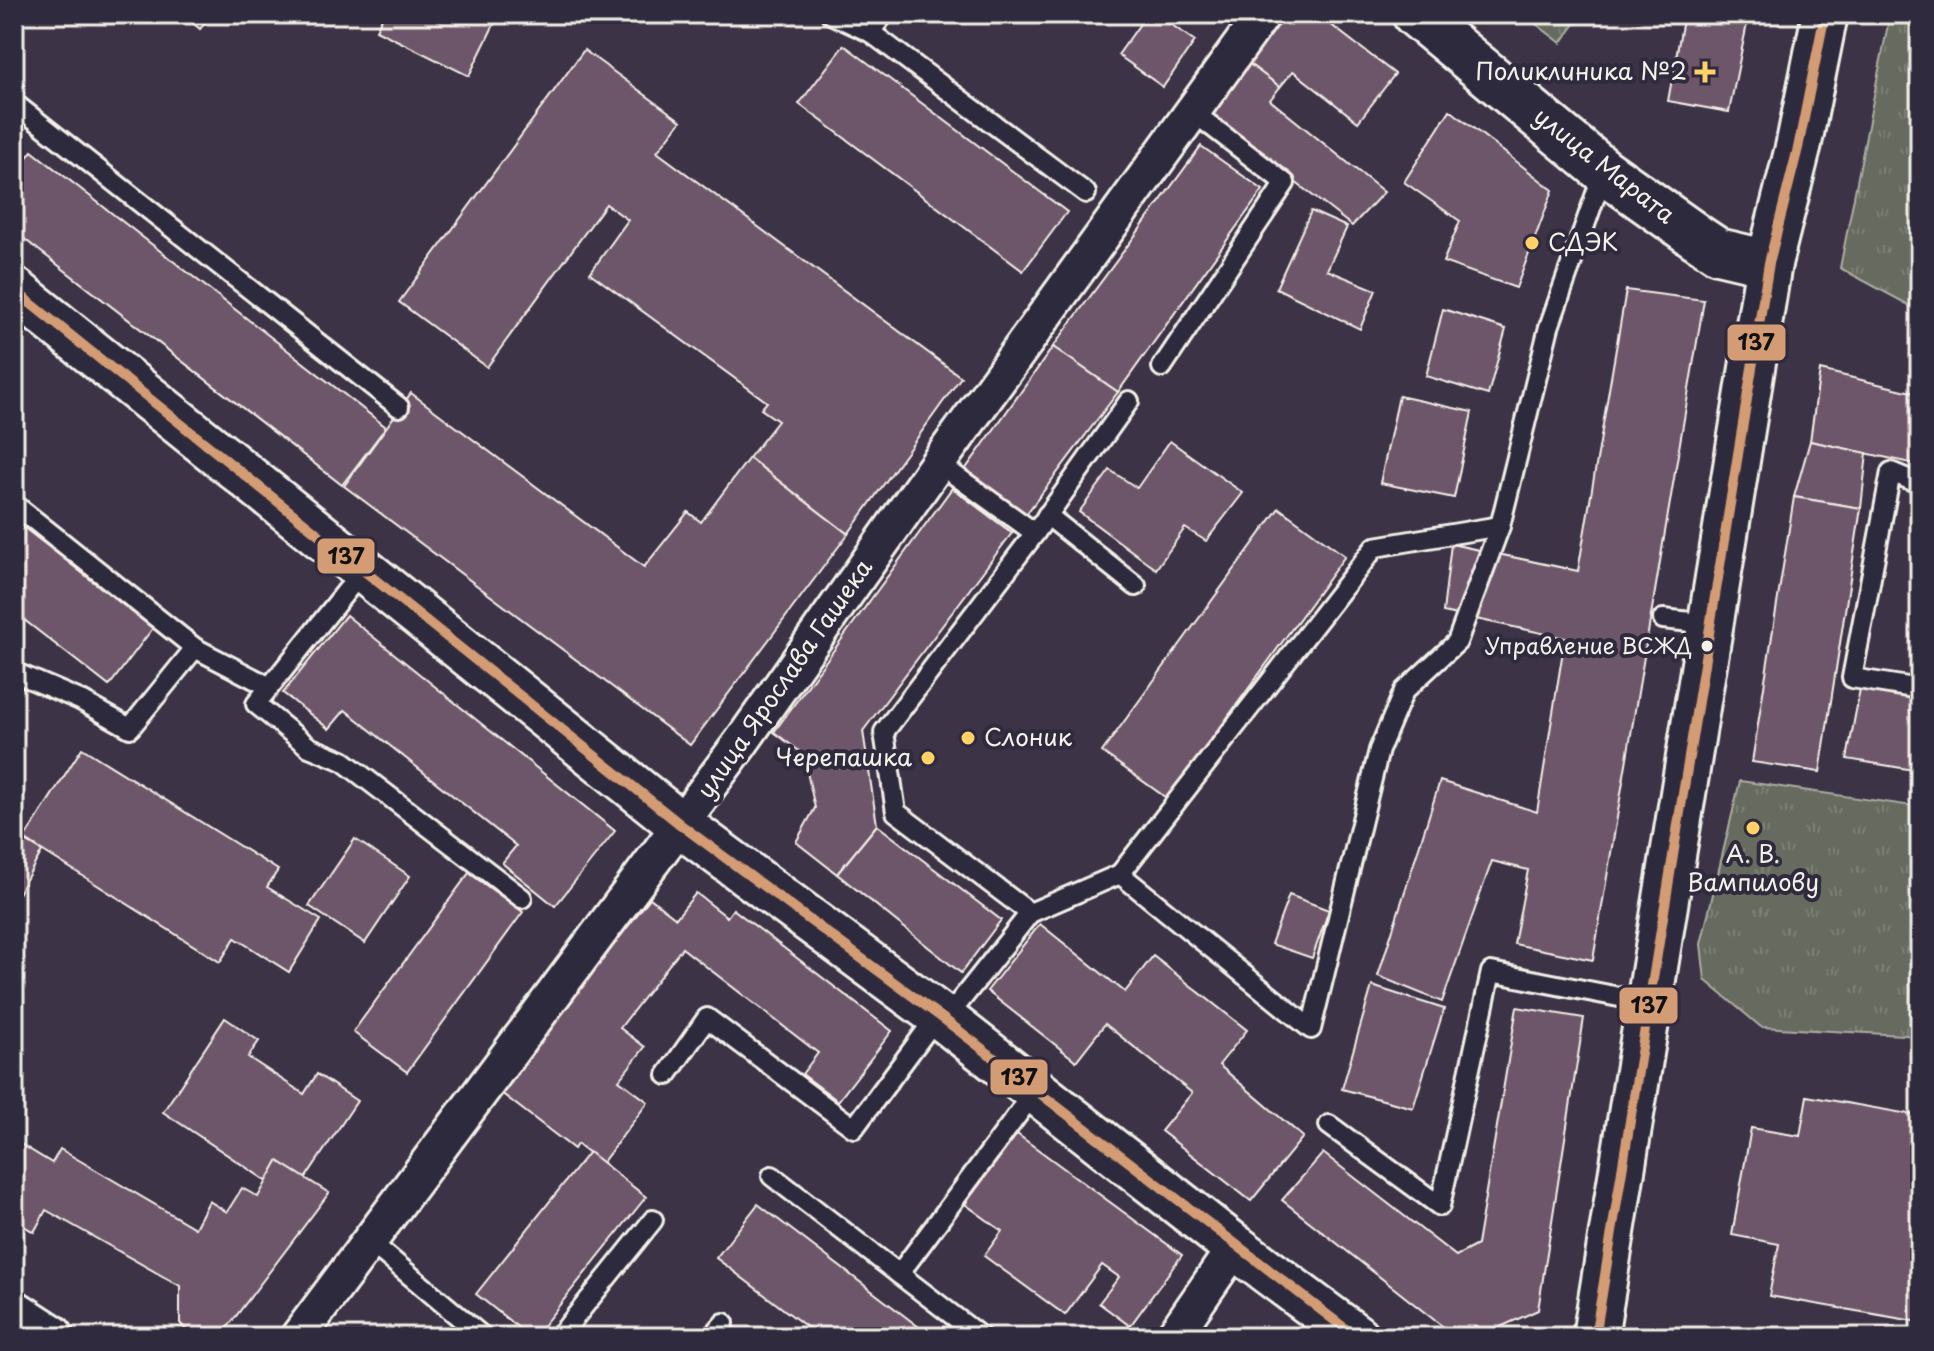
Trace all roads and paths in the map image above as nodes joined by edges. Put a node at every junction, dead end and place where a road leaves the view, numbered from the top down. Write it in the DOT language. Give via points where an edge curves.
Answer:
graph roads {
  1 [pos="831,14"];
  2 [pos="884,14"];
  3 [pos="1263,14"];
  4 [pos="1415,14"];
  5 [pos="1825,14"];
  6 [pos="870,32"];
  7 [pos="14,103"];
  8 [pos="1193,112"];
  9 [pos="1604,171"];
  10 [pos="1086,193"];
  11 [pos="1769,263"];
  12 [pos="14,290"];
  13 [pos="1162,367"];
  14 [pos="1129,401"];
  15 [pos="399,407"];
  16 [pos="938,463"];
  17 [pos="1920,484"];
  18 [pos="14,504"];
  19 [pos="1047,515"];
  20 [pos="1500,526"];
  21 [pos="1035,533"];
  22 [pos="364,569"];
  23 [pos="1136,586"];
  24 [pos="1663,619"];
  25 [pos="1710,624"];
  26 [pos="195,648"];
  27 [pos="14,672"];
  28 [pos="268,686"];
  29 [pos="1920,689"];
  30 [pos="681,825"];
  31 [pos="1120,874"];
  32 [pos="522,898"];
  33 [pos="1030,913"];
  34 [pos="1650,1003"];
  35 [pos="942,1017"];
  36 [pos="667,1075"];
  37 [pos="1036,1089"];
  38 [pos="1329,1125"];
  39 [pos="772,1176"];
  40 [pos="653,1220"];
  41 [pos="368,1240"];
  42 [pos="1235,1247"];
  43 [pos="899,1274"];
  44 [pos="14,1313"];
  45 [pos="51,1337"];
  46 [pos="298,1337"];
  47 [pos="483,1337"];
  48 [pos="559,1337"];
  49 [pos="981,1337"];
  50 [pos="1173,1337"];
  51 [pos="1356,1337"];
  52 [pos="1595,1337"];
  1 -- 6 [label="lane"];
  2 -- 6 [label="lane"];
  3 -- 8 [label="street, улица Ярослава Гашека"];
  4 -- 9 [label="street, улица Марата"];
  5 -- 11 [label="street"];
  6 -- 10 [label="lane"];
  7 -- 15 [label="lane"];
  8 -- 13 [label="lane" via="1285,183"];
  8 -- 16 [label="street, улица Ярослава Гашека"];
  9 -- 11 [label="street, улица Марата" via="1718,251"];
  9 -- 20 [label="lane" via="1549,327"];
  11 -- 25 [label="street"];
  12 -- 22 [label="street"];
  14 -- 19 [label="lane"];
  16 -- 21 [label="lane"];
  16 -- 30 [label="street, улица Ярослава Гашека"];
  17 -- 29 [label="lane" via="1891,472 1852,678"];
  18 -- 26 [label="lane"];
  19 -- 21 [label="lane"];
  19 -- 23 [label="lane"];
  20 -- 31 [label="lane" via="1375,547"];
  20 -- 31 [label="lane" via="1457,642 1404,691 1379,750 1311,1029"];
  21 -- 33 [label="lane" via="884,732 896,812"];
  22 -- 28 [label="lane"];
  22 -- 30 [label="street"];
  24 -- 25 [label="lane"];
  25 -- 34 [label="street"];
  26 -- 27 [label="lane" via="130,728"];
  26 -- 28 [label="lane"];
  28 -- 32 [label="lane" via="256,704 309,747 343,761"];
  30 -- 35 [label="street"];
  30 -- 41 [label="street, улица Ярослава Гашека"];
  31 -- 33 [label="lane"];
  33 -- 35 [label="lane"];
  34 -- 38 [label="lane" via="1491,972 1440,1206"];
  34 -- 52 [label="street"];
  35 -- 36 [label="lane" via="854,1128 707,1018"];
  35 -- 37 [label="street"];
  37 -- 42 [label="street"];
  37 -- 43 [label="lane"];
  39 -- 43 [label="lane"];
  40 -- 48 [label="lane"];
  41 -- 46 [label="street, улица Ярослава Гашека"];
  41 -- 47 [label="lane"];
  42 -- 50 [label="street"];
  42 -- 51 [label="street"];
  43 -- 49 [label="lane"];
  44 -- 45 [label="street"];
}
